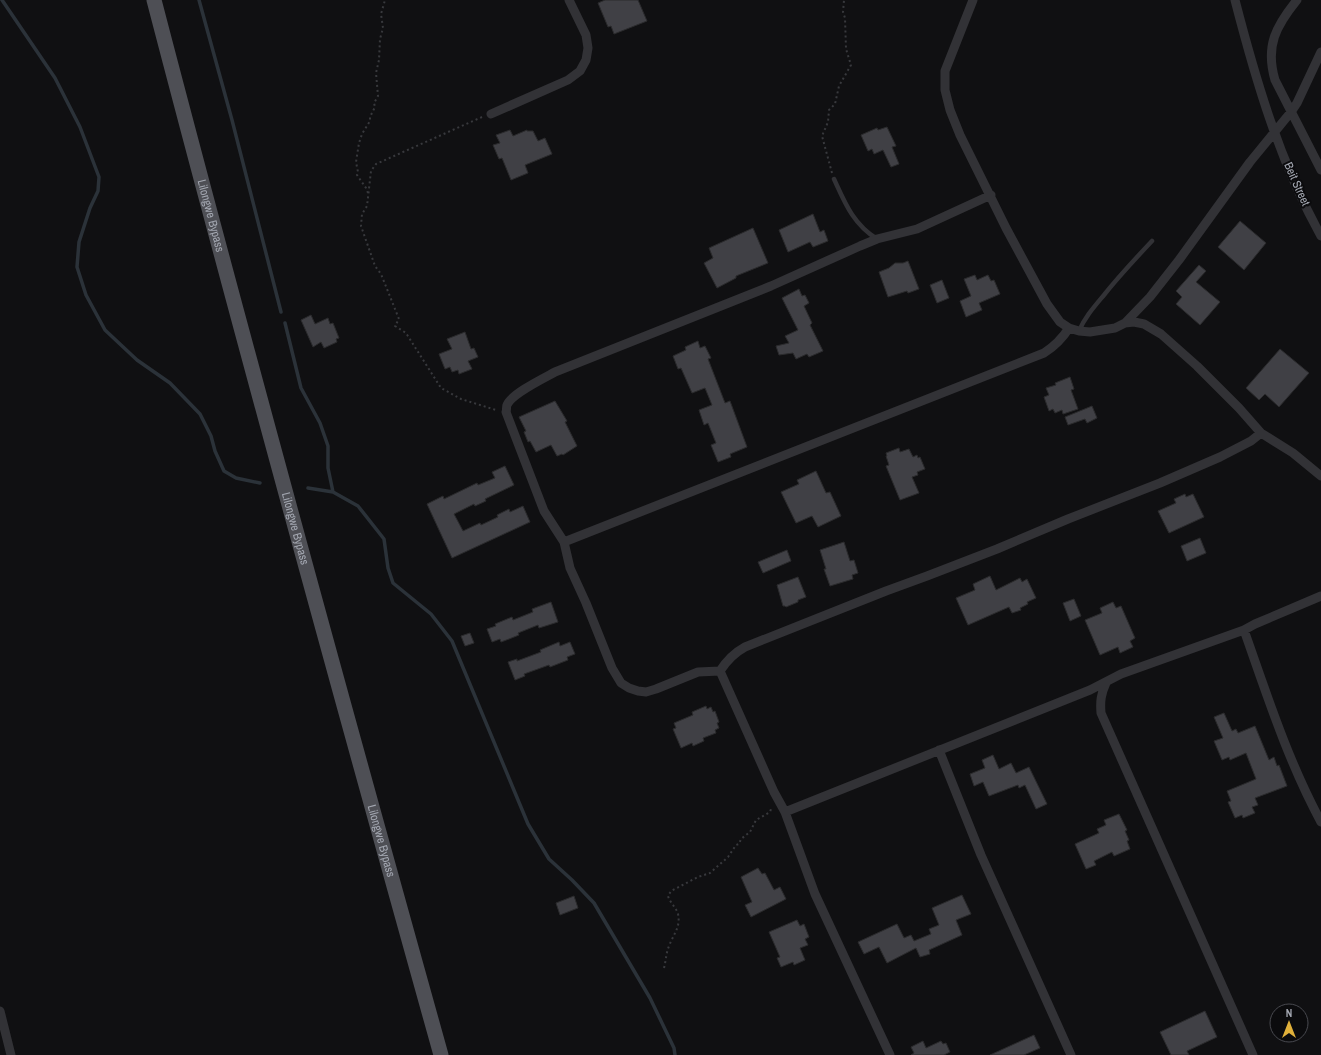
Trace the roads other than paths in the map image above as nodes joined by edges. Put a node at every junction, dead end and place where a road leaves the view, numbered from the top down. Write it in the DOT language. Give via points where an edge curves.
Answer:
graph roads {
  1 [pos="154,0"];
  2 [pos="570,0"];
  3 [pos="973,0"];
  4 [pos="1235,0"];
  5 [pos="1297,0"];
  6 [pos="1321,52"];
  7 [pos="1291,112"];
  8 [pos="491,114"];
  9 [pos="1274,132"];
  10 [pos="1321,170"];
  11 [pos="834,179"];
  12 [pos="991,195"];
  13 [pos="1321,236"];
  14 [pos="877,239"];
  15 [pos="1152,241"];
  16 [pos="1125,323"];
  17 [pos="1069,328"];
  18 [pos="1079,331"];
  19 [pos="1261,433"];
  20 [pos="1321,476"];
  21 [pos="564,542"];
  22 [pos="1321,596"];
  23 [pos="1244,630"];
  24 [pos="720,671"];
  25 [pos="1106,683"];
  26 [pos="939,750"];
  27 [pos="785,812"];
  28 [pos="1321,822"];
  29 [pos="0,1011"];
  30 [pos="11,1055"];
  31 [pos="441,1055"];
  32 [pos="890,1055"];
  33 [pos="1071,1055"];
  34 [pos="1253,1055"];
  1 -- 31 [label="main road, Lilongwe Bypass" via="363,777"];
  2 -- 8 [label="street" via="586,35 588,48 586,60 580,71 568,80"];
  3 -- 12 [label="street" via="945,71 945,90 960,135"];
  4 -- 9 [label="street, Beit Street"];
  5 -- 7 [label="street" via="1274,35 1271,52 1271,67 1275,80"];
  6 -- 7 [label="street"];
  7 -- 9 [label="street"];
  7 -- 10 [label="street"];
  9 -- 13 [label="street, Beit Street" via="1298,190"];
  9 -- 16 [label="street" via="1179,260"];
  11 -- 14 [label="lane" via="850,212 866,232"];
  12 -- 14 [label="street" via="917,230"];
  12 -- 17 [label="street" via="1047,304 1060,322"];
  14 -- 21 [label="street" via="771,286 555,372 516,395 508,404 506,412 544,511"];
  15 -- 18 [label="lane" via="1106,292 1083,321"];
  16 -- 18 [label="street" via="1101,331"];
  16 -- 19 [label="street" via="1144,324 1161,334 1197,366"];
  17 -- 18 [label="street"];
  17 -- 21 [label="street" via="1054,347 1044,352"];
  19 -- 20 [label="street" via="1293,453"];
  19 -- 24 [label="street" via="1220,457 1160,483 745,647 725,662"];
  21 -- 24 [label="street" via="570,568 612,668 621,683 646,692 698,672"];
  22 -- 23 [label="street"];
  23 -- 25 [label="street" via="1157,660 1121,674"];
  23 -- 28 [label="street" via="1281,734"];
  24 -- 27 [label="street"];
  25 -- 26 [label="street"];
  25 -- 34 [label="street" via="1100,703 1101,713"];
  26 -- 27 [label="street"];
  26 -- 33 [label="street" via="981,855"];
  27 -- 32 [label="street" via="815,894"];
  29 -- 30 [label="street"];
}
